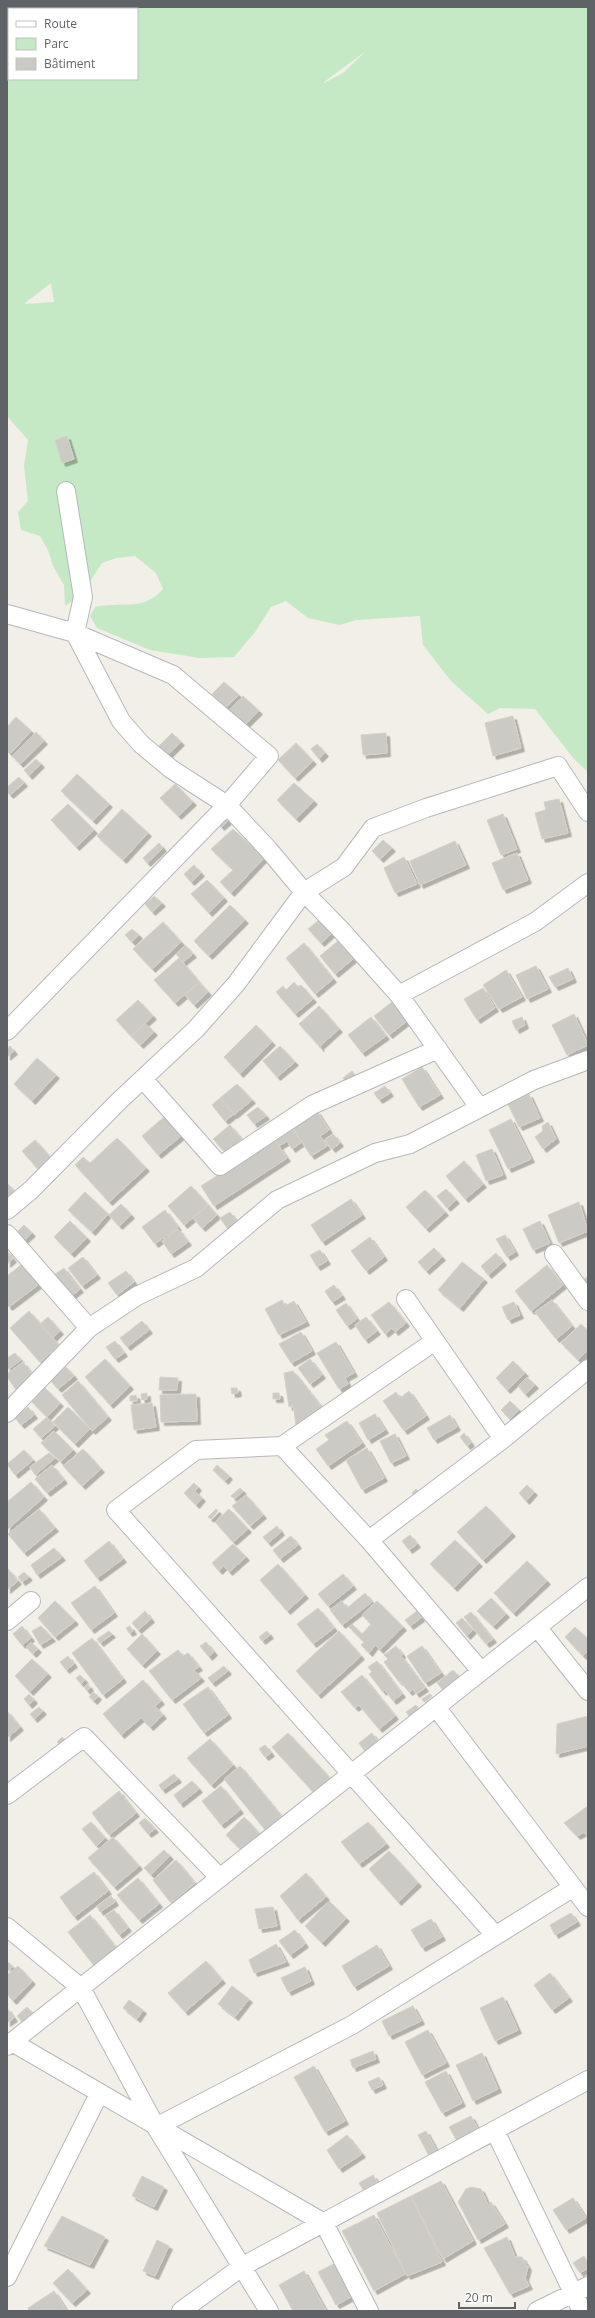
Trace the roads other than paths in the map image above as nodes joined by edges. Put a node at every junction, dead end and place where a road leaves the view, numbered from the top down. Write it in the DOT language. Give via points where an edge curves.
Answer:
graph roads {
  1 [pos="66,491"];
  2 [pos="7,614"];
  3 [pos="75,633"];
  4 [pos="227,805"];
  5 [pos="588,812"];
  6 [pos="588,883"];
  7 [pos="304,892"];
  8 [pos="399,995"];
  9 [pos="7,1032"];
  10 [pos="438,1049"];
  11 [pos="588,1060"];
  12 [pos="143,1079"];
  13 [pos="479,1107"];
  14 [pos="7,1210"];
  15 [pos="7,1234"];
  16 [pos="554,1254"];
  17 [pos="406,1299"];
  18 [pos="588,1301"];
  19 [pos="89,1328"];
  20 [pos="435,1341"];
  21 [pos="588,1369"];
  22 [pos="7,1413"];
  23 [pos="503,1439"];
  24 [pos="282,1446"];
  25 [pos="369,1540"];
  26 [pos="588,1587"];
  27 [pos="31,1601"];
  28 [pos="7,1621"];
  29 [pos="537,1627"];
  30 [pos="481,1671"];
  31 [pos="588,1691"];
  32 [pos="436,1707"];
  33 [pos="351,1774"];
  34 [pos="7,1795"];
  35 [pos="220,1878"];
  36 [pos="572,1888"];
  37 [pos="588,1907"];
  38 [pos="7,1926"];
  39 [pos="495,1936"];
  40 [pos="81,1988"];
  41 [pos="9,2044"];
  42 [pos="588,2080"];
  43 [pos="98,2094"];
  44 [pos="156,2127"];
  45 [pos="495,2131"];
  46 [pos="324,2223"];
  47 [pos="243,2266"];
  48 [pos="7,2277"];
  49 [pos="581,2289"];
  50 [pos="181,2311"];
  51 [pos="269,2311"];
  52 [pos="369,2311"];
  53 [pos="537,2311"];
  54 [pos="582,2311"];
  1 -- 3 [label="street" via="83,597"];
  2 -- 3 [label="street"];
  3 -- 4 [label="street" via="121,721 141,744 171,769"];
  3 -- 4 [label="street" via="173,675 269,756"];
  4 -- 7 [label="street"];
  4 -- 9 [label="street"];
  5 -- 7 [label="street" via="558,766 426,808 373,828 344,867"];
  6 -- 8 [label="street" via="535,922"];
  7 -- 8 [label="street"];
  7 -- 12 [label="street" via="236,984 196,1029"];
  8 -- 10 [label="street"];
  10 -- 12 [label="street" via="312,1105 220,1166"];
  10 -- 13 [label="street"];
  11 -- 13 [label="street" via="534,1080"];
  12 -- 14 [label="street" via="31,1190"];
  13 -- 19 [label="street" via="410,1144 375,1153 277,1200 196,1268 137,1296"];
  15 -- 19 [label="street"];
  16 -- 18 [label="street"];
  17 -- 20 [label="street"];
  19 -- 22 [label="street"];
  20 -- 23 [label="street"];
  20 -- 24 [label="street"];
  21 -- 23 [label="street"];
  23 -- 25 [label="street"];
  24 -- 25 [label="street"];
  24 -- 33 [label="street" via="196,1450 116,1510"];
  25 -- 30 [label="street"];
  26 -- 29 [label="street"];
  27 -- 28 [label="street"];
  29 -- 30 [label="street"];
  29 -- 31 [label="street"];
  30 -- 32 [label="street"];
  32 -- 33 [label="street"];
  32 -- 36 [label="street"];
  33 -- 35 [label="street"];
  33 -- 39 [label="street"];
  34 -- 35 [label="street" via="84,1737"];
  35 -- 40 [label="street"];
  36 -- 37 [label="street"];
  36 -- 39 [label="street"];
  38 -- 40 [label="street"];
  39 -- 44 [label="street" via="352,2025"];
  40 -- 41 [label="street"];
  40 -- 44 [label="street"];
  41 -- 43 [label="street"];
  42 -- 45 [label="street"];
  43 -- 44 [label="street"];
  43 -- 48 [label="street"];
  44 -- 46 [label="street"];
  44 -- 47 [label="street"];
  45 -- 46 [label="street"];
  45 -- 49 [label="street"];
  46 -- 47 [label="street"];
  46 -- 52 [label="street"];
  47 -- 50 [label="street"];
  47 -- 51 [label="street"];
  49 -- 53 [label="street"];
  49 -- 54 [label="street"];
}
